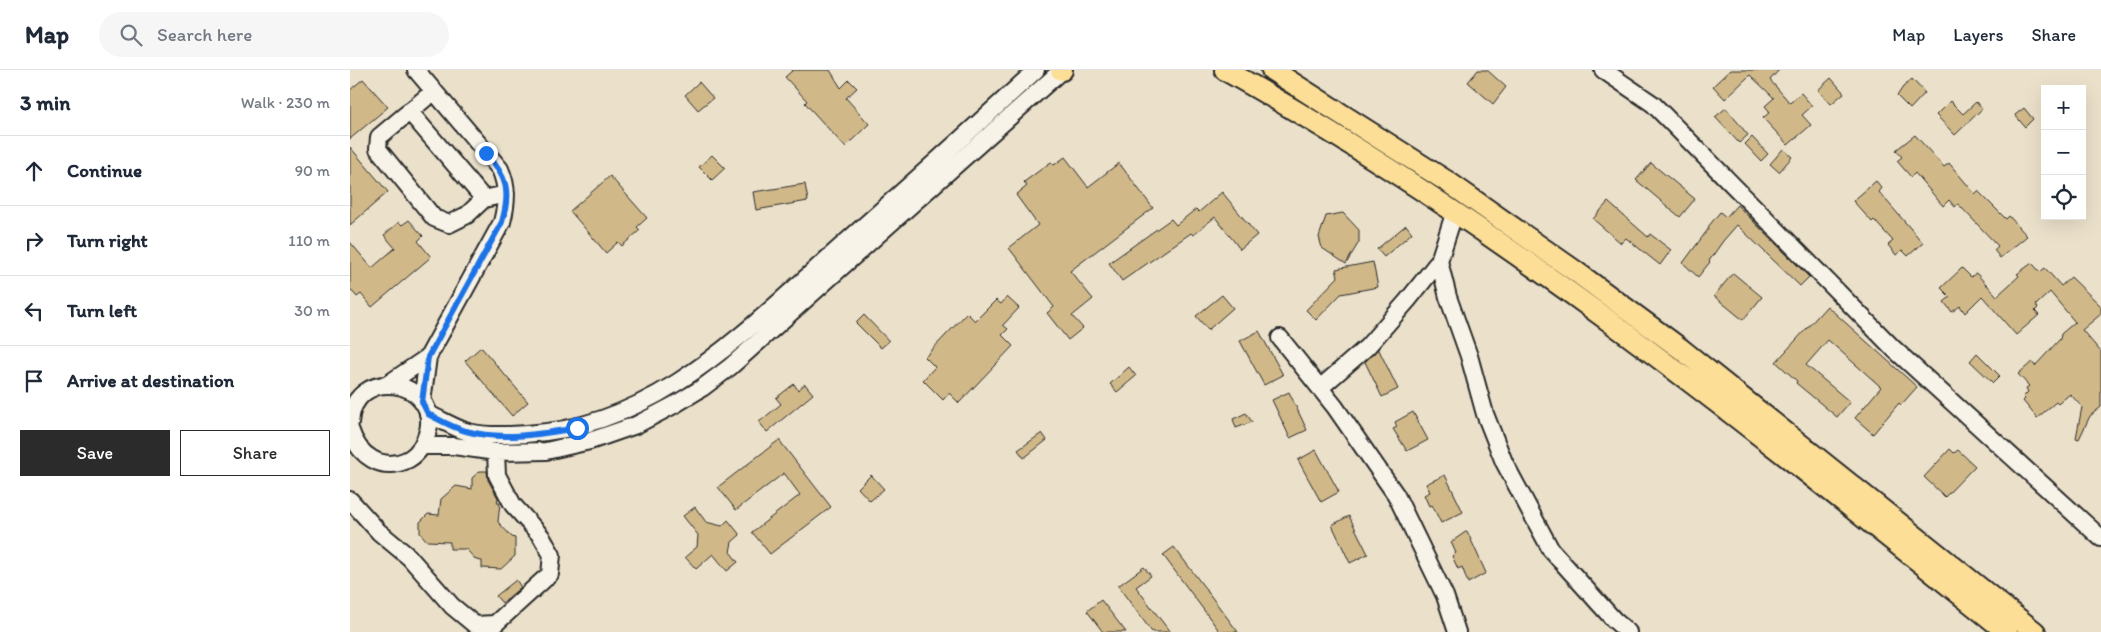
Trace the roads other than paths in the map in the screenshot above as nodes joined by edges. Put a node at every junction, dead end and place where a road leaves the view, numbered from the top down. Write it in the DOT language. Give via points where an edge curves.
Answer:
graph roads {
  1 [pos="416,70"];
  2 [pos="1036,70"];
  3 [pos="1062,70"];
  4 [pos="1225,70"];
  5 [pos="1272,70"];
  6 [pos="1604,70"];
  7 [pos="434,91"];
  8 [pos="409,111"];
  9 [pos="506,194"];
  10 [pos="484,199"];
  11 [pos="1455,211"];
  12 [pos="1439,261"];
  13 [pos="1280,338"];
  14 [pos="428,357"];
  15 [pos="388,384"];
  16 [pos="1320,388"];
  17 [pos="353,400"];
  18 [pos="425,408"];
  19 [pos="350,423"];
  20 [pos="350,429"];
  21 [pos="422,446"];
  22 [pos="496,452"];
  23 [pos="368,457"];
  24 [pos="350,459"];
  25 [pos="350,500"];
  26 [pos="2101,538"];
  27 [pos="1457,632"];
  28 [pos="1628,632"];
  29 [pos="2006,632"];
  30 [pos="2035,632"];
  1 -- 7 [label="street"];
  2 -- 18 [label="street" via="718,355 664,391 607,418 548,433 480,435 464,431"];
  3 -- 22 [label="street" via="730,367 702,388 636,425 590,441 546,451"];
  4 -- 11 [label="main road"];
  5 -- 30 [label="main road" via="1448,182 1576,271 1681,349"];
  6 -- 26 [label="street" via="1653,104 1894,349"];
  7 -- 8 [label="street"];
  7 -- 9 [label="street" via="500,169 506,182"];
  8 -- 10 [label="street"];
  8 -- 10 [label="street" via="379,137 378,148 434,218 449,224"];
  9 -- 10 [label="street"];
  9 -- 14 [label="street" via="507,206 502,222"];
  11 -- 12 [label="street"];
  11 -- 29 [label="main road" via="1710,396"];
  12 -- 16 [label="street" via="1367,346"];
  12 -- 28 [label="street" via="1485,414 1504,462 1551,550"];
  13 -- 16 [label="street"];
  14 -- 15 [label="street"];
  14 -- 18 [label="street"];
  15 -- 17 [label="street" via="375,386"];
  15 -- 18 [label="street" via="413,392"];
  16 -- 27 [label="street" via="1396,495 1445,596"];
  17 -- 19 [label="street"];
  18 -- 21 [label="street" via="429,427"];
  20 -- 23 [label="street" via="361,452"];
  21 -- 22 [label="street" via="454,446"];
  21 -- 23 [label="street" via="409,458 397,463 384,463"];
  22 -- 25 [label="street" via="497,475 513,506 541,536 552,555 550,574 495,624 474,625"];
  23 -- 24 [label="street"];
}
